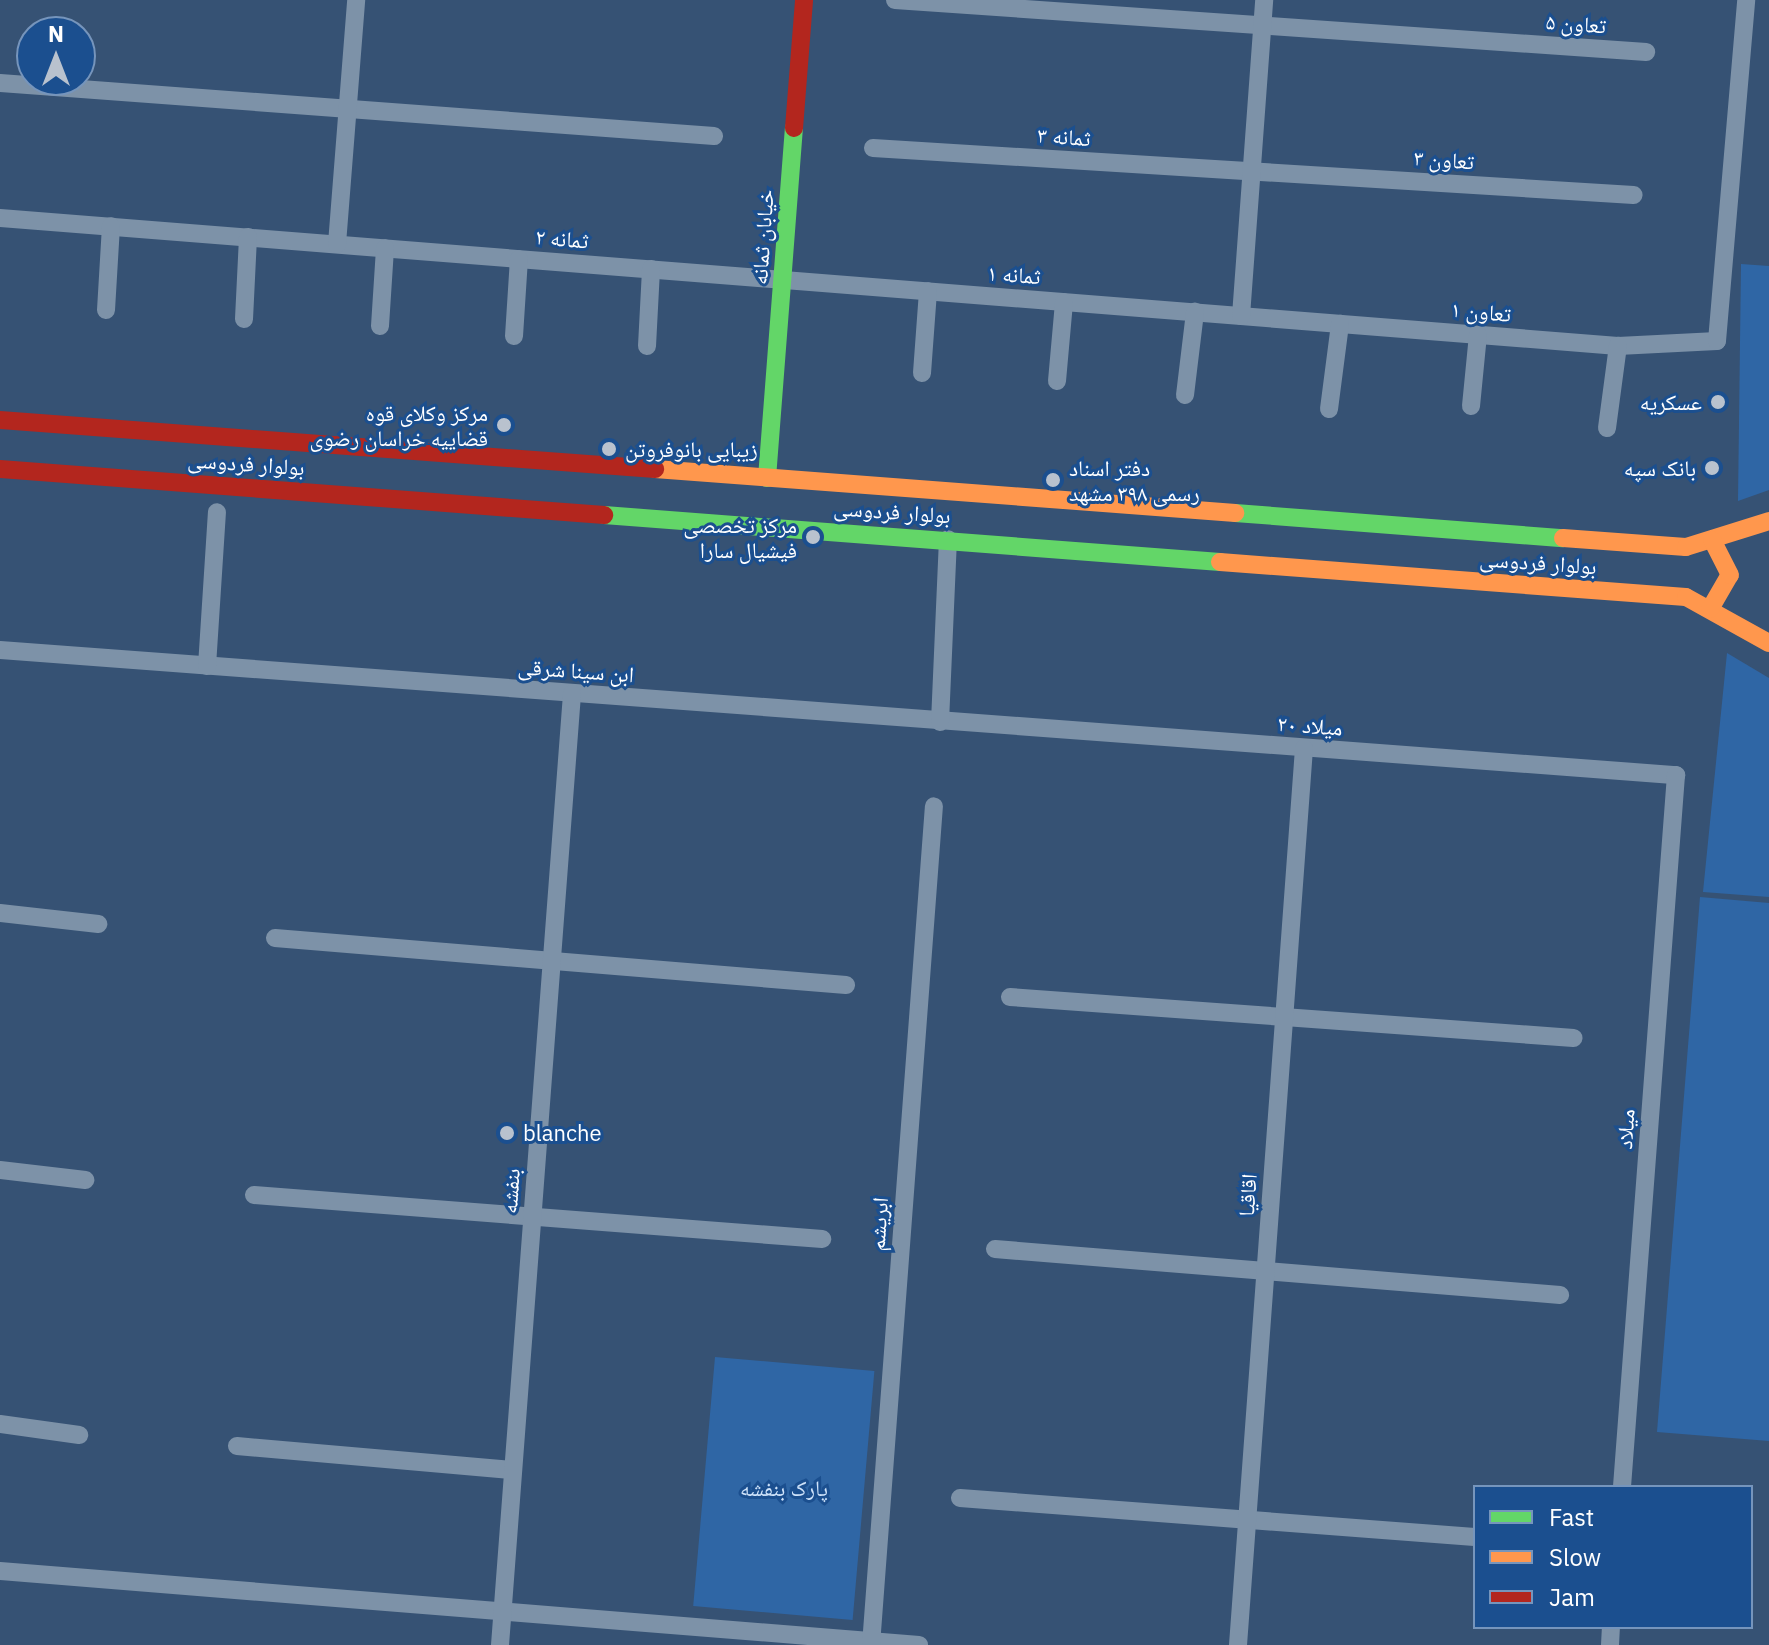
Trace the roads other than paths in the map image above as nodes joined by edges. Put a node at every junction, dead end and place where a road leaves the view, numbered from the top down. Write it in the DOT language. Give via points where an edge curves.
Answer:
graph roads {
  1 [pos="356,0"];
  2 [pos="804,0"];
  3 [pos="895,0"];
  4 [pos="1264,0"];
  5 [pos="1746,0"];
  6 [pos="1263,26"];
  7 [pos="1646,52"];
  8 [pos="0,83"];
  9 [pos="347,111"];
  10 [pos="714,136"];
  11 [pos="873,148"];
  12 [pos="1252,172"];
  13 [pos="1634,195"];
  14 [pos="0,218"];
  15 [pos="111,226"];
  16 [pos="248,237"];
  17 [pos="337,244"];
  18 [pos="385,248"];
  19 [pos="519,259"];
  20 [pos="651,269"];
  21 [pos="783,280"];
  22 [pos="928,291"];
  23 [pos="1064,302"];
  24 [pos="106,310"];
  25 [pos="1195,312"];
  26 [pos="1241,316"];
  27 [pos="244,319"];
  28 [pos="1340,324"];
  29 [pos="380,326"];
  30 [pos="1478,335"];
  31 [pos="514,336"];
  32 [pos="647,346"];
  33 [pos="1618,346"];
  34 [pos="922,373"];
  35 [pos="1057,381"];
  36 [pos="1185,395"];
  37 [pos="1471,406"];
  38 [pos="1329,409"];
  39 [pos="0,420"];
  40 [pos="1607,428"];
  41 [pos="0,469"];
  42 [pos="767,478"];
  43 [pos="217,512"];
  44 [pos="1769,521"];
  45 [pos="948,539"];
  46 [pos="1712,540"];
  47 [pos="1710,609"];
  48 [pos="1769,643"];
  49 [pos="0,650"];
  50 [pos="207,666"];
  51 [pos="572,694"];
  52 [pos="940,722"];
  53 [pos="1304,748"];
  54 [pos="1676,775"];
  55 [pos="934,806"];
  56 [pos="0,913"];
  57 [pos="98,924"];
  58 [pos="275,938"];
  59 [pos="552,960"];
  60 [pos="846,985"];
  61 [pos="1010,997"];
  62 [pos="1284,1017"];
  63 [pos="1574,1038"];
  64 [pos="0,1170"];
  65 [pos="85,1180"];
  66 [pos="254,1195"];
  67 [pos="532,1214"];
  68 [pos="822,1239"];
  69 [pos="995,1249"];
  70 [pos="1265,1271"];
  71 [pos="1560,1295"];
  72 [pos="0,1424"];
  73 [pos="79,1435"];
  74 [pos="237,1446"];
  75 [pos="513,1470"];
  76 [pos="1622,1485"];
  77 [pos="960,1498"];
  78 [pos="1247,1520"];
  79 [pos="1473,1537"];
  80 [pos="0,1571"];
  81 [pos="502,1615"];
  82 [pos="871,1643"];
  83 [pos="500,1645"];
  84 [pos="919,1645"];
  85 [pos="1238,1645"];
  1 -- 9 [label="street"];
  2 -- 21 [label="main road, خیابان ثمانه"];
  3 -- 6 [label="street, تعاون ۵"];
  4 -- 6 [label="street"];
  5 -- 33 [label="street, تعاون ۱" via="1717,341"];
  6 -- 7 [label="street, تعاون ۵"];
  6 -- 12 [label="street"];
  8 -- 9 [label="street"];
  9 -- 10 [label="street"];
  9 -- 17 [label="street"];
  11 -- 12 [label="street, ثمانه ۳"];
  12 -- 13 [label="street, تعاون ۳"];
  12 -- 26 [label="street"];
  14 -- 15 [label="street, ثمانه ۲"];
  15 -- 16 [label="street, ثمانه ۲"];
  15 -- 24 [label="street"];
  16 -- 17 [label="street, ثمانه ۲"];
  16 -- 27 [label="street"];
  17 -- 18 [label="street, ثمانه ۲"];
  18 -- 19 [label="street, ثمانه ۲"];
  18 -- 29 [label="street"];
  19 -- 20 [label="street, ثمانه ۲"];
  19 -- 31 [label="street"];
  20 -- 21 [label="street, ثمانه ۲"];
  20 -- 32 [label="street"];
  21 -- 22 [label="street, ثمانه ۱"];
  21 -- 42 [label="main road, خیابان ثمانه"];
  22 -- 23 [label="street, ثمانه ۱"];
  22 -- 34 [label="street"];
  23 -- 25 [label="street, ثمانه ۱"];
  23 -- 35 [label="street"];
  25 -- 26 [label="street, ثمانه ۱"];
  25 -- 36 [label="street"];
  26 -- 28 [label="street, تعاون ۱"];
  28 -- 30 [label="street, تعاون ۱"];
  28 -- 38 [label="street"];
  30 -- 33 [label="street, تعاون ۱"];
  30 -- 37 [label="street"];
  33 -- 40 [label="street"];
  39 -- 42 [label="main road, بولوار فردوسی"];
  41 -- 45 [label="main road, بولوار فردوسی"];
  42 -- 46 [label="main road, بولوار فردوسی" via="1686,547"];
  43 -- 50 [label="street"];
  44 -- 46 [label="main road, بولوار فردوسی"];
  45 -- 47 [label="main road, بولوار فردوسی" via="1686,597"];
  45 -- 52 [label="street"];
  46 -- 47 [label="main road" via="1730,575"];
  47 -- 48 [label="main road, بولوار فردوسی"];
  49 -- 50 [label="street, ابن سینا شرقی"];
  50 -- 51 [label="street, ابن سینا شرقی"];
  51 -- 52 [label="street, ابن سینا شرقی"];
  51 -- 59 [label="street, بنفشه"];
  52 -- 53 [label="street, میلاد ۲۰"];
  53 -- 54 [label="street, میلاد ۲۰"];
  53 -- 62 [label="street, اقاقیا"];
  54 -- 76 [label="street, میلاد"];
  55 -- 82 [label="street, ابریشم"];
  56 -- 57 [label="street"];
  58 -- 59 [label="street"];
  59 -- 60 [label="street"];
  59 -- 67 [label="street, بنفشه"];
  61 -- 62 [label="street"];
  62 -- 63 [label="street"];
  62 -- 70 [label="street, اقاقیا"];
  64 -- 65 [label="street"];
  66 -- 67 [label="street"];
  67 -- 68 [label="street"];
  67 -- 75 [label="street, بنفشه"];
  69 -- 70 [label="street"];
  70 -- 71 [label="street"];
  70 -- 78 [label="street, اقاقیا"];
  72 -- 73 [label="street"];
  74 -- 75 [label="street"];
  75 -- 81 [label="street, بنفشه"];
  77 -- 78 [label="street"];
  78 -- 79 [label="street"];
  78 -- 85 [label="street, اقاقیا"];
  80 -- 81 [label="street" via="139,1588"];
  81 -- 82 [label="street"];
  81 -- 83 [label="street, بنفشه"];
  82 -- 84 [label="street"];
}
